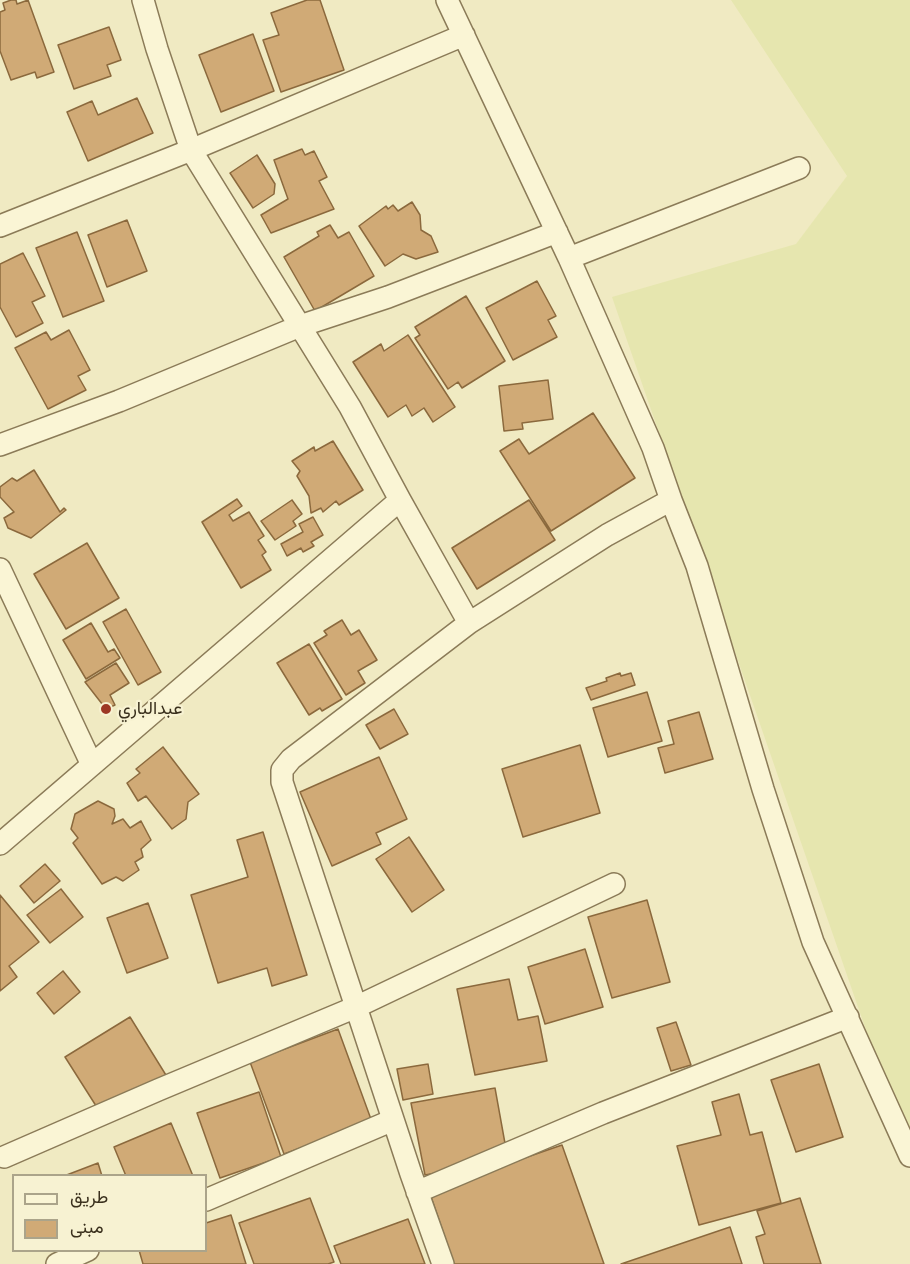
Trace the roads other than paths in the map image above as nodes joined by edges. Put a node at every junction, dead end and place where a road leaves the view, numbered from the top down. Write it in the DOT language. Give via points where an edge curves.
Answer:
graph roads {
  1 [pos="143,0"];
  2 [pos="447,0"];
  3 [pos="464,35"];
  4 [pos="191,150"];
  5 [pos="799,168"];
  6 [pos="0,226"];
  7 [pos="557,232"];
  8 [pos="569,258"];
  9 [pos="300,326"];
  10 [pos="0,445"];
  11 [pos="400,500"];
  12 [pos="671,500"];
  13 [pos="0,568"];
  14 [pos="469,623"];
  15 [pos="92,765"];
  16 [pos="0,844"];
  17 [pos="614,884"];
  18 [pos="356,1007"];
  19 [pos="848,1017"];
  20 [pos="393,1120"];
  21 [pos="910,1156"];
  22 [pos="4,1158"];
  23 [pos="417,1192"];
  24 [pos="207,1200"];
  25 [pos="86,1252"];
  26 [pos="57,1264"];
  27 [pos="443,1264"];
  1 -- 4 [label="street"];
  2 -- 3 [label="street"];
  3 -- 4 [label="street"];
  3 -- 7 [label="street"];
  4 -- 6 [label="street"];
  4 -- 9 [label="street"];
  5 -- 8 [label="street"];
  7 -- 8 [label="street"];
  7 -- 9 [label="street"];
  8 -- 12 [label="street" via="653,448"];
  9 -- 10 [label="street"];
  9 -- 11 [label="street" via="350,406"];
  11 -- 14 [label="street"];
  11 -- 15 [label="street"];
  12 -- 14 [label="street" via="607,535"];
  12 -- 19 [label="street" via="697,566 813,942"];
  13 -- 15 [label="street"];
  14 -- 18 [label="street" via="291,759 282,770 282,782"];
  15 -- 16 [label="street"];
  17 -- 18 [label="street"];
  18 -- 20 [label="street"];
  18 -- 22 [label="street"];
  19 -- 21 [label="street"];
  19 -- 23 [label="street" via="603,1113"];
  20 -- 23 [label="street"];
  20 -- 24 [label="street"];
  23 -- 27 [label="street"];
  25 -- 26 [label="street"];
}
